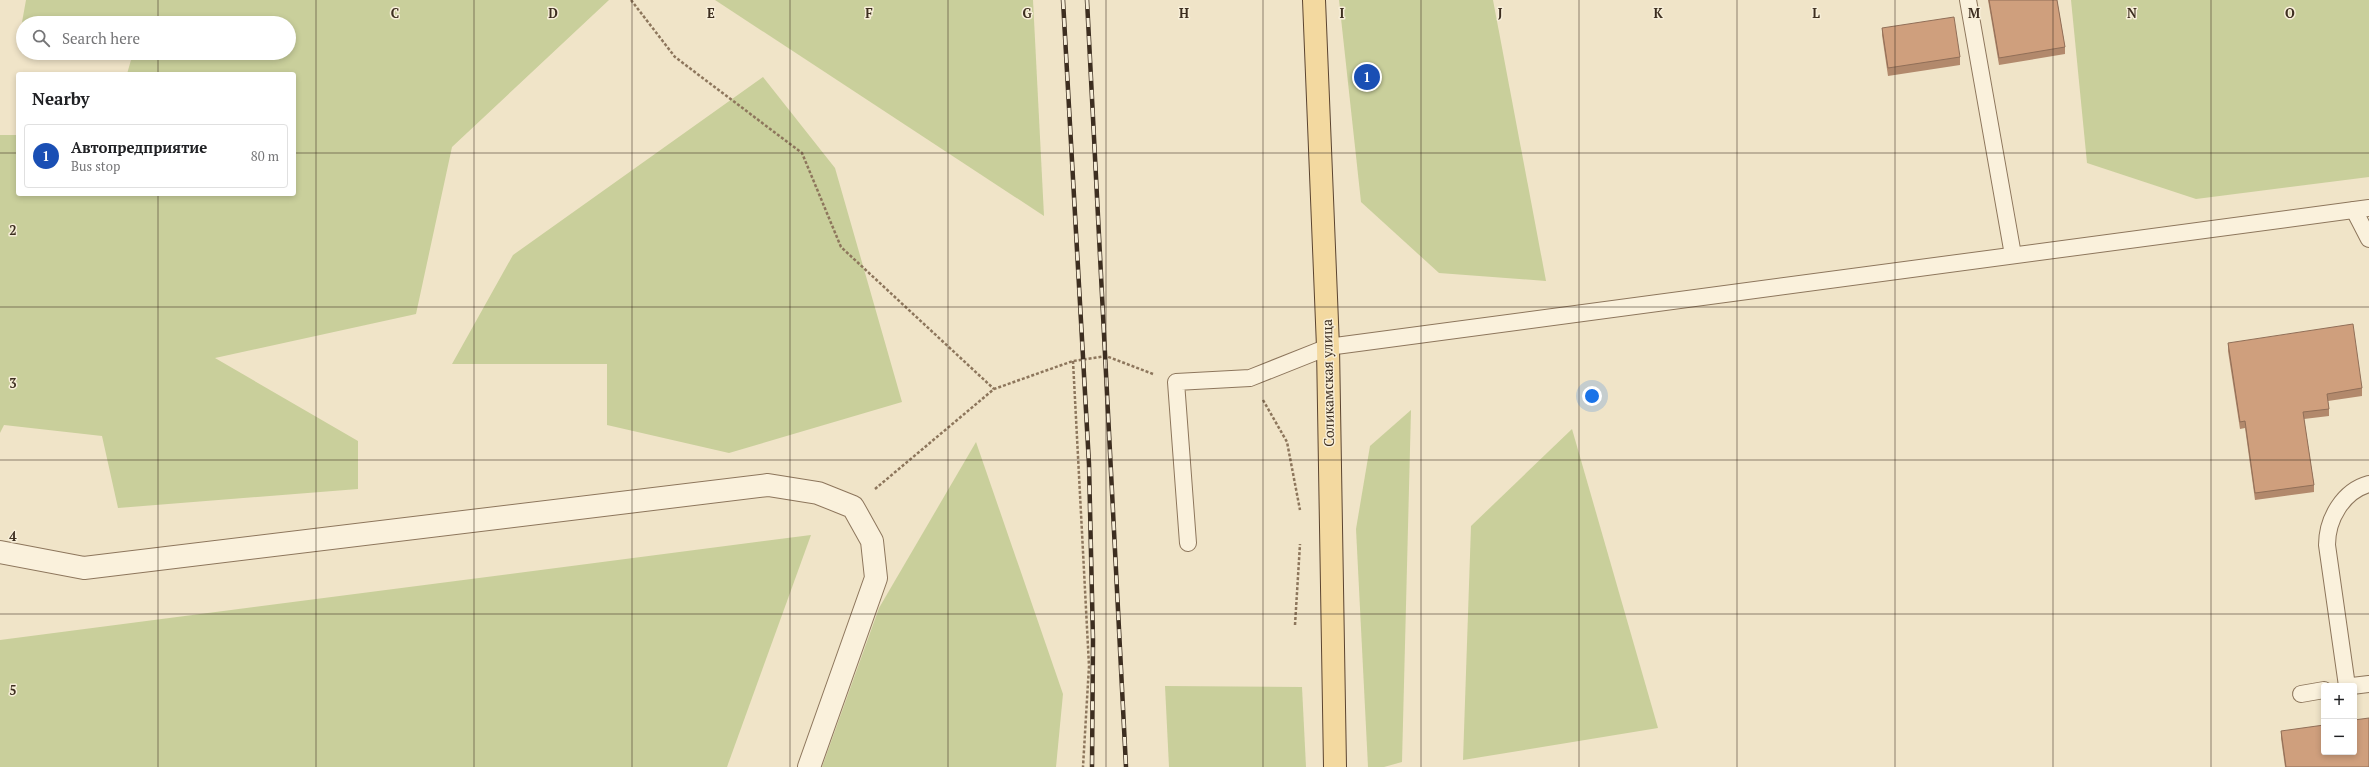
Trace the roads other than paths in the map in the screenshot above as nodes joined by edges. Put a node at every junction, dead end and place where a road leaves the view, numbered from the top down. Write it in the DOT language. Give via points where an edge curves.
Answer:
graph roads {
  1 [pos="1314,0"];
  2 [pos="1968,0"];
  3 [pos="2361,209"];
  4 [pos="2369,239"];
  5 [pos="2013,255"];
  6 [pos="1328,347"];
  7 [pos="2369,484"];
  8 [pos="1188,543"];
  9 [pos="0,552"];
  10 [pos="2347,683"];
  11 [pos="2369,684"];
  12 [pos="2357,685"];
  13 [pos="2321,691"];
  14 [pos="2301,694"];
  15 [pos="809,767"];
  16 [pos="1335,767"];
  1 -- 6 [label="main road, Соликамская улица"];
  2 -- 5 [label="lane"];
  3 -- 4 [label="lane"];
  3 -- 5 [label="lane"];
  5 -- 6 [label="lane"];
  6 -- 8 [label="lane" via="1250,378 1176,382"];
  6 -- 16 [label="main road, Соликамская улица"];
  7 -- 10 [label="lane" via="2350,493 2327,531"];
  9 -- 15 [label="street" via="84,568 768,485 818,493 853,507 872,541 876,578"];
  11 -- 12 [label="lane"];
  13 -- 14 [label="lane"];
}
